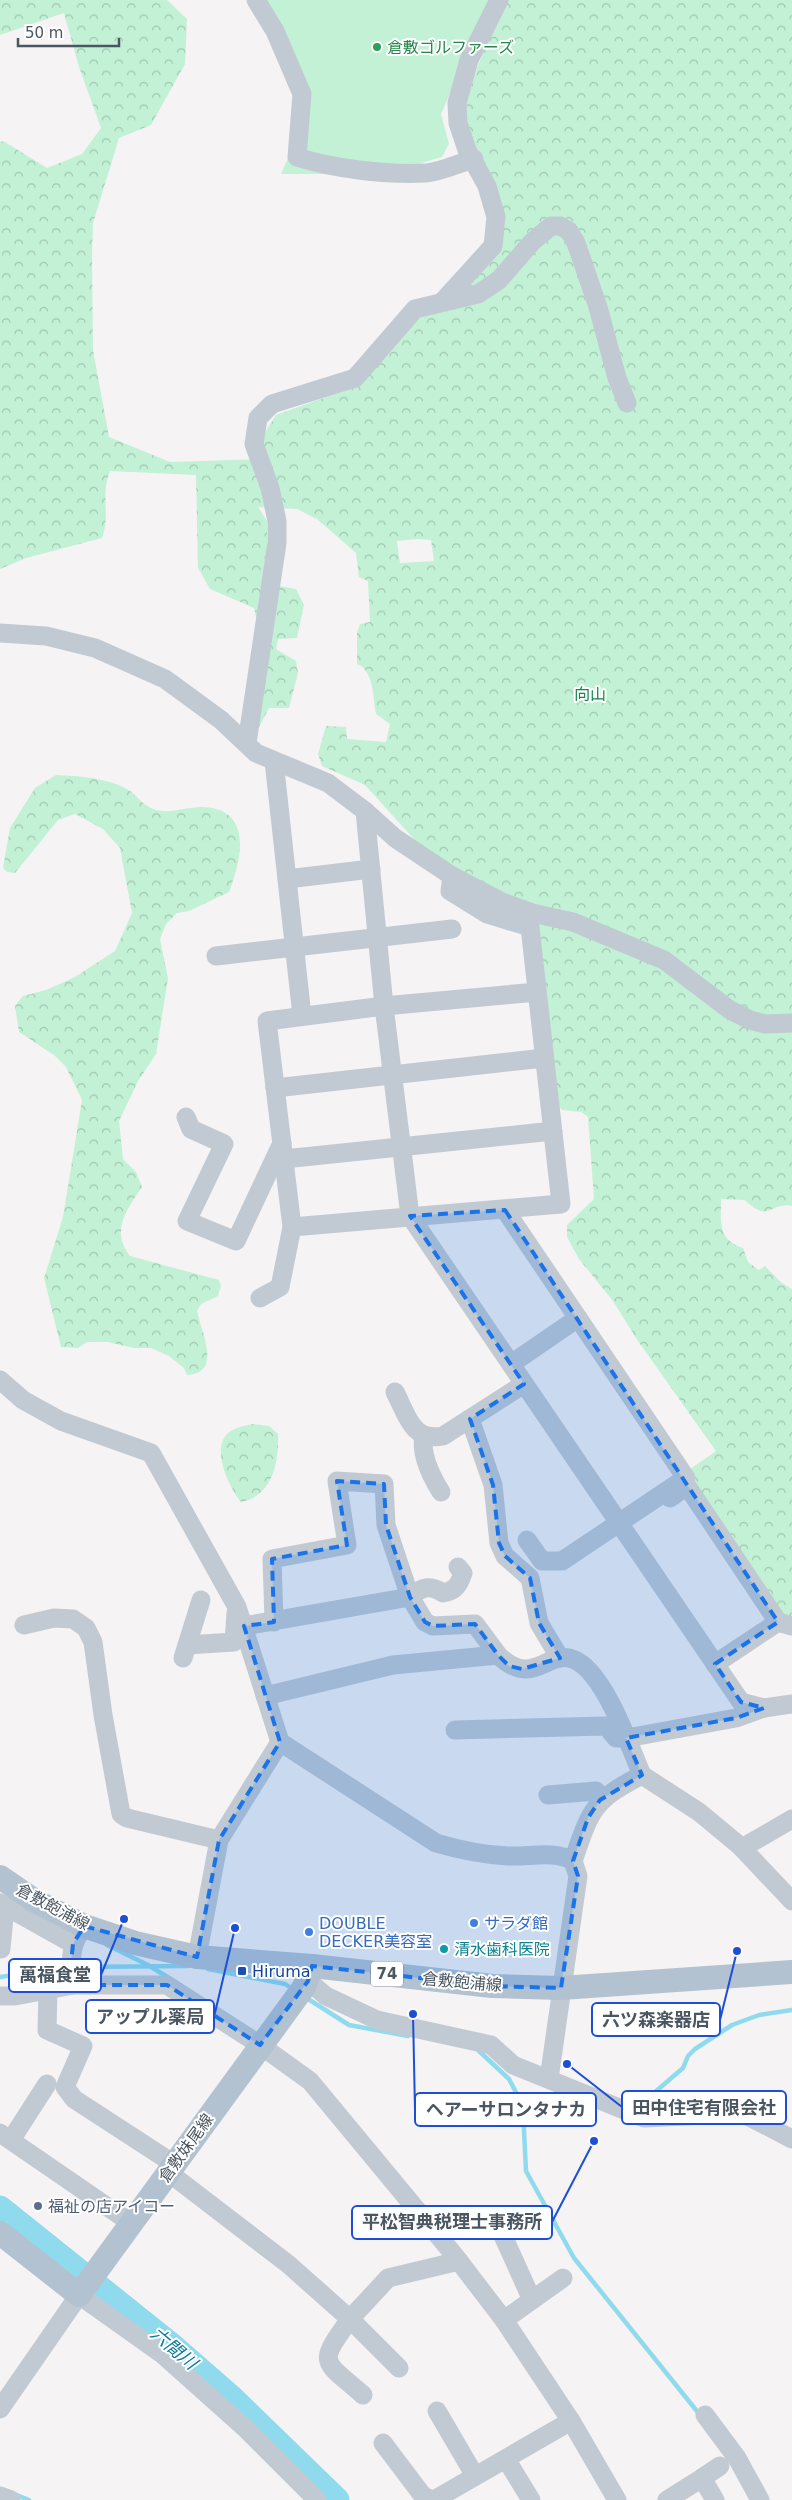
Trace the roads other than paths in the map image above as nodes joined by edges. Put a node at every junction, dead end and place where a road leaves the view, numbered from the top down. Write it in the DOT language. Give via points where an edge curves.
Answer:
graph roads {
  1 [pos="256,0"];
  2 [pos="499,0"];
  3 [pos="474,159"];
  4 [pos="444,300"];
  5 [pos="627,403"];
  6 [pos="0,633"];
  7 [pos="247,743"];
  8 [pos="274,761"];
  9 [pos="365,811"];
  10 [pos="371,869"];
  11 [pos="452,876"];
  12 [pos="287,879"];
  13 [pos="452,929"];
  14 [pos="377,937"];
  15 [pos="294,947"];
  16 [pos="216,956"];
  17 [pos="537,992"];
  18 [pos="384,1006"];
  19 [pos="302,1016"];
  20 [pos="792,1023"];
  21 [pos="544,1058"];
  22 [pos="393,1075"];
  23 [pos="275,1088"];
  24 [pos="186,1117"];
  25 [pos="553,1131"];
  26 [pos="401,1146"];
  27 [pos="283,1150"];
  28 [pos="505,1210"];
  29 [pos="410,1216"];
  30 [pos="292,1227"];
  31 [pos="260,1298"];
  32 [pos="578,1318"];
  33 [pos="511,1364"];
  34 [pos="0,1380"];
  35 [pos="524,1384"];
  36 [pos="395,1392"];
  37 [pos="470,1419"];
  38 [pos="424,1436"];
  39 [pos="441,1492"];
  40 [pos="621,1526"];
  41 [pos="527,1540"];
  42 [pos="458,1566"];
  43 [pos="410,1597"];
  44 [pos="201,1600"];
  45 [pos="237,1607"];
  46 [pos="274,1622"];
  47 [pos="785,1624"];
  48 [pos="24,1625"];
  49 [pos="244,1626"];
  50 [pos="498,1656"];
  51 [pos="560,1658"];
  52 [pos="715,1664"];
  53 [pos="264,1696"];
  54 [pos="792,1704"];
  55 [pos="764,1708"];
  56 [pos="455,1730"];
  57 [pos="627,1738"];
  58 [pos="280,1742"];
  59 [pos="642,1775"];
  60 [pos="548,1795"];
  61 [pos="603,1799"];
  62 [pos="792,1819"];
  63 [pos="219,1840"];
  64 [pos="742,1848"];
  65 [pos="573,1861"];
  66 [pos="0,1878"];
  67 [pos="792,1901"];
  68 [pos="2,1905"];
  69 [pos="78,1935"];
  70 [pos="1,1949"];
  71 [pos="198,1958"];
  72 [pos="792,1972"];
  73 [pos="72,1975"];
  74 [pos="304,1983"];
  75 [pos="561,1988"];
  76 [pos="48,1989"];
  77 [pos="0,1996"];
  78 [pos="260,2045"];
  79 [pos="549,2079"];
  80 [pos="48,2084"];
  81 [pos="5,2136"];
  82 [pos="792,2139"];
  83 [pos="171,2168"];
  84 [pos="495,2218"];
  85 [pos="131,2223"];
  86 [pos="1,2235"];
  87 [pos="458,2261"];
  88 [pos="562,2278"];
  89 [pos="85,2287"];
  90 [pos="532,2300"];
  91 [pos="508,2317"];
  92 [pos="350,2319"];
  93 [pos="399,2368"];
  94 [pos="363,2395"];
  95 [pos="0,2409"];
  96 [pos="437,2411"];
  97 [pos="705,2415"];
  98 [pos="571,2421"];
  99 [pos="383,2443"];
  100 [pos="506,2458"];
  101 [pos="720,2466"];
  102 [pos="475,2476"];
  103 [pos="702,2478"];
  104 [pos="0,2496"];
  105 [pos="11,2500"];
  106 [pos="317,2500"];
  107 [pos="433,2500"];
  108 [pos="531,2500"];
  109 [pos="617,2500"];
  110 [pos="667,2500"];
  111 [pos="715,2500"];
  112 [pos="760,2500"];
  1 -- 3 [label="street" via="275,31 302,94 297,157 373,171 428,173"];
  2 -- 3 [label="street" via="469,60 457,103 458,123"];
  3 -- 4 [label="street" via="487,186 496,217 493,246"];
  4 -- 5 [label="street" via="478,294 499,280 550,226 560,226 569,231 598,307"];
  4 -- 7 [label="street" via="415,309 355,378 272,404 258,418 254,444 270,488 277,521 277,543"];
  6 -- 7 [label="street" via="46,636 95,648 165,679"];
  7 -- 8 [label="street" via="256,753"];
  8 -- 9 [label="street" via="328,783"];
  8 -- 12 [label="street"];
  9 -- 10 [label="street"];
  9 -- 11 [label="street" via="395,838"];
  10 -- 12 [label="street"];
  10 -- 14 [label="street"];
  11 -- 17 [label="street" via="450,892 487,914 530,927"];
  11 -- 20 [label="street" via="502,902 573,922 664,960 730,1010 750,1020 765,1024"];
  12 -- 15 [label="street"];
  13 -- 14 [label="street"];
  14 -- 15 [label="street"];
  14 -- 18 [label="street"];
  15 -- 16 [label="street"];
  15 -- 19 [label="street"];
  17 -- 18 [label="street"];
  17 -- 21 [label="street"];
  18 -- 19 [label="street"];
  18 -- 22 [label="street"];
  19 -- 23 [label="street" via="267,1021"];
  21 -- 22 [label="street"];
  21 -- 25 [label="street"];
  22 -- 23 [label="street"];
  22 -- 26 [label="street"];
  23 -- 27 [label="street"];
  24 -- 27 [label="street" via="191,1129 224,1144 187,1221 236,1241"];
  25 -- 26 [label="street"];
  25 -- 28 [label="street" via="561,1204"];
  26 -- 27 [label="street"];
  26 -- 29 [label="street"];
  27 -- 30 [label="street"];
  28 -- 29 [label="street"];
  28 -- 32 [label="street"];
  29 -- 30 [label="street"];
  29 -- 33 [label="street"];
  30 -- 31 [label="street" via="280,1287"];
  32 -- 33 [label="street"];
  32 -- 40 [label="street" via="686,1478"];
  33 -- 35 [label="street"];
  34 -- 45 [label="street" via="23,1400 61,1421 151,1453"];
  35 -- 37 [label="street"];
  35 -- 40 [label="street"];
  36 -- 38 [label="street" via="416,1431"];
  37 -- 38 [label="street" via="443,1436"];
  37 -- 51 [label="street" via="493,1485 499,1543 505,1556 530,1578 539,1623"];
  38 -- 39 [label="street" via="421,1448"];
  40 -- 41 [label="street" via="562,1561 542,1561"];
  40 -- 47 [label="street" via="688,1486"];
  40 -- 52 [label="street"];
  42 -- 43 [label="street" via="463,1573 459,1585 450,1592 434,1586 425,1587"];
  43 -- 46 [label="street"];
  43 -- 46 [label="street" via="386,1525 384,1484 337,1482 347,1545 272,1559"];
  43 -- 50 [label="street" via="425,1622 433,1626 475,1624"];
  44 -- 45 [label="street" via="185,1651 234,1642"];
  45 -- 49 [label="street"];
  46 -- 49 [label="street"];
  47 -- 52 [label="street"];
  48 -- 63 [label="street" via="54,1618 73,1619 86,1628 93,1642 121,1814 126,1818"];
  49 -- 53 [label="street"];
  50 -- 51 [label="street" via="509,1666 522,1669 533,1669"];
  50 -- 53 [label="street" via="393,1665"];
  51 -- 57 [label="street" via="574,1659 588,1669"];
  52 -- 55 [label="street" via="741,1702"];
  53 -- 58 [label="street"];
  54 -- 55 [label="street"];
  55 -- 57 [label="street" via="736,1718"];
  56 -- 57 [label="street" via="606,1726 616,1738"];
  57 -- 59 [label="street"];
  58 -- 63 [label="street"];
  58 -- 65 [label="street" via="436,1843 464,1851 508,1856 564,1856"];
  59 -- 61 [label="street"];
  59 -- 64 [label="street" via="699,1812"];
  60 -- 61 [label="street" via="596,1791"];
  61 -- 65 [label="street" via="588,1818"];
  62 -- 64 [label="street"];
  63 -- 71 [label="street"];
  64 -- 67 [label="street"];
  65 -- 75 [label="street" via="578,1876"];
  66 -- 69 [label="main road, 倉敷飽浦線 / 74"];
  68 -- 69 [label="street"];
  68 -- 70 [label="street"];
  69 -- 71 [label="main road, 倉敷飽浦線 / 74"];
  69 -- 73 [label="street"];
  71 -- 74 [label="main road, 倉敷飽浦線 / 74"];
  72 -- 75 [label="main road, 倉敷飽浦線 / 74"];
  73 -- 76 [label="street"];
  73 -- 78 [label="street" via="167,1985"];
  74 -- 75 [label="main road, 倉敷飽浦線 / 74"];
  74 -- 78 [label="main road, 倉敷妹尾線"];
  74 -- 79 [label="street" via="377,2020 491,2045 513,2065"];
  75 -- 79 [label="street"];
  76 -- 77 [label="street"];
  76 -- 83 [label="street" via="48,2030 82,2046 66,2087 74,2099"];
  78 -- 83 [label="main road, 倉敷妹尾線"];
  78 -- 87 [label="street" via="310,2081"];
  79 -- 82 [label="street" via="644,2118 742,2113"];
  80 -- 81 [label="street"];
  81 -- 85 [label="street"];
  83 -- 85 [label="main road, 倉敷妹尾線"];
  83 -- 92 [label="street"];
  84 -- 90 [label="street"];
  85 -- 89 [label="main road, 倉敷妹尾線"];
  86 -- 89 [label="main road"];
  87 -- 91 [label="street"];
  87 -- 92 [label="street" via="388,2278"];
  88 -- 90 [label="street"];
  89 -- 95 [label="street"];
  89 -- 106 [label="street" via="246,2429"];
  90 -- 91 [label="street"];
  91 -- 98 [label="street"];
  92 -- 93 [label="street"];
  92 -- 94 [label="street" via="327,2356 329,2365"];
  96 -- 102 [label="street"];
  97 -- 112 [label="street" via="736,2458"];
  98 -- 100 [label="street"];
  98 -- 109 [label="street"];
  99 -- 107 [label="street" via="423,2496"];
  100 -- 102 [label="street"];
  100 -- 108 [label="street"];
  101 -- 103 [label="street"];
  102 -- 107 [label="street"];
  103 -- 110 [label="street"];
  103 -- 111 [label="street"];
  104 -- 105 [label="street"];
}
